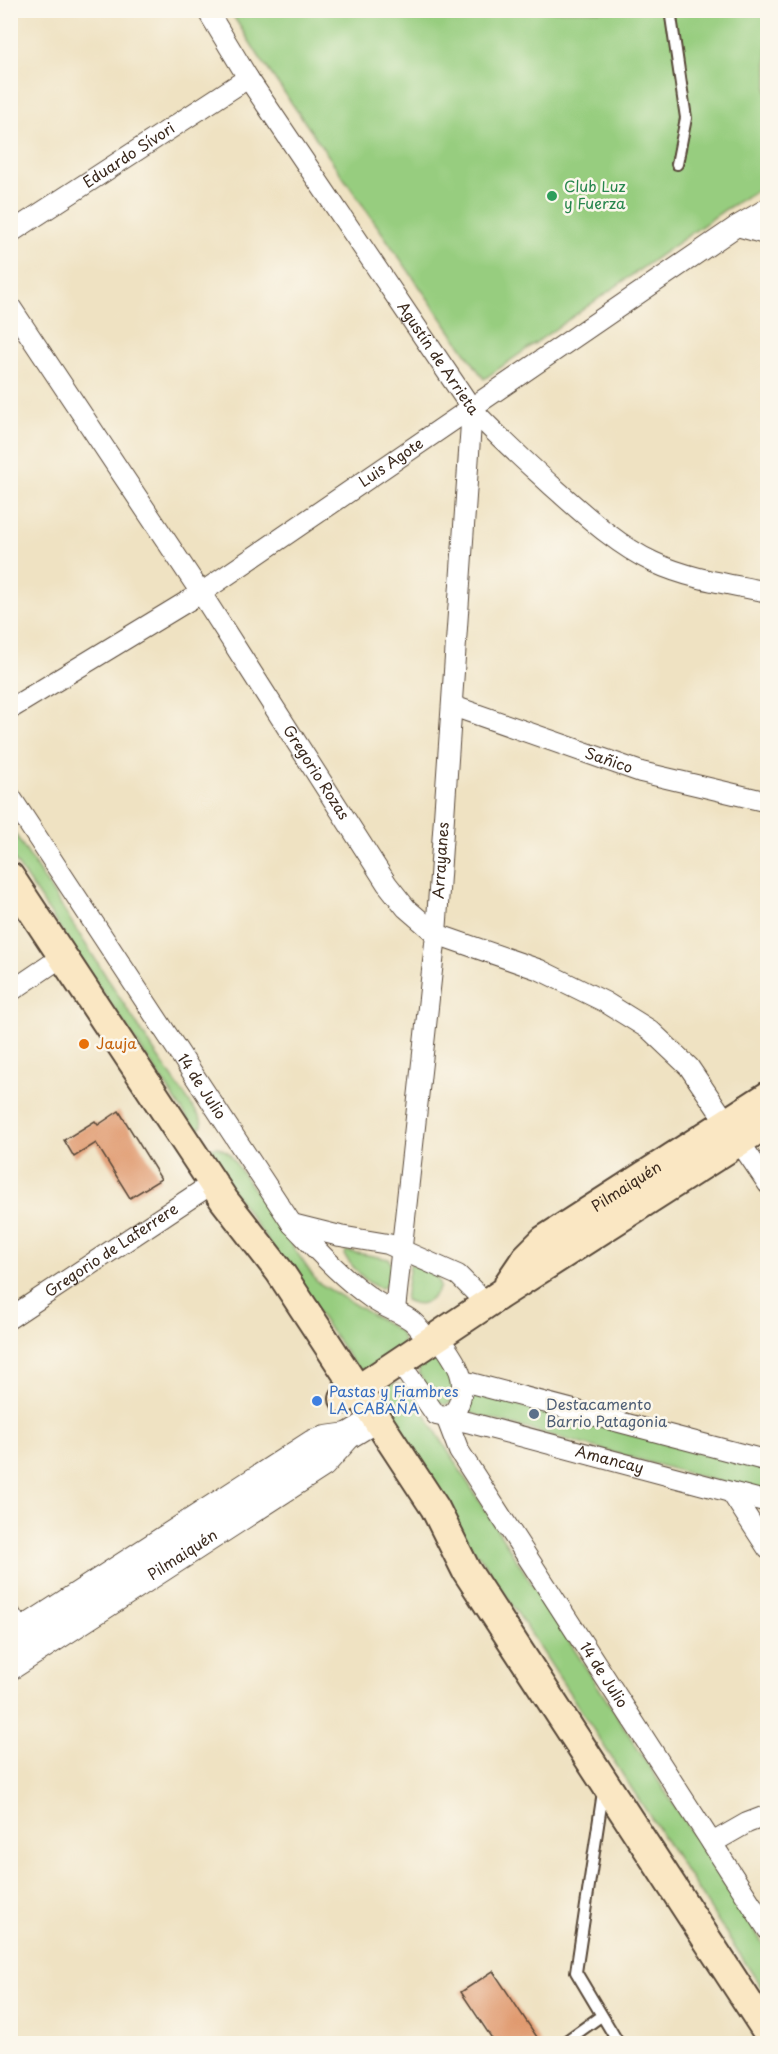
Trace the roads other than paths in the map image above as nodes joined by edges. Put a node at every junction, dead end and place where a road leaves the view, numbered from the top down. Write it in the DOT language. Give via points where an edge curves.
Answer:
graph roads {
  1 [pos="207,10"];
  2 [pos="670,10"];
  3 [pos="248,78"];
  4 [pos="677,164"];
  5 [pos="768,208"];
  6 [pos="737,226"];
  7 [pos="10,232"];
  8 [pos="768,235"];
  9 [pos="10,306"];
  10 [pos="472,409"];
  11 [pos="768,592"];
  12 [pos="201,593"];
  13 [pos="453,706"];
  14 [pos="10,709"];
  15 [pos="10,796"];
  16 [pos="768,802"];
  17 [pos="10,877"];
  18 [pos="436,934"];
  19 [pos="63,956"];
  20 [pos="10,992"];
  21 [pos="768,1096"];
  22 [pos="768,1123"];
  23 [pos="733,1131"];
  24 [pos="768,1184"];
  25 [pos="218,1191"];
  26 [pos="292,1224"];
  27 [pos="403,1251"];
  28 [pos="494,1299"];
  29 [pos="395,1310"];
  30 [pos="10,1318"];
  31 [pos="433,1339"];
  32 [pos="399,1362"];
  33 [pos="463,1381"];
  34 [pos="350,1394"];
  35 [pos="449,1416"];
  36 [pos="362,1427"];
  37 [pos="768,1461"];
  38 [pos="731,1492"];
  39 [pos="768,1502"];
  40 [pos="768,1549"];
  41 [pos="19,1634"];
  42 [pos="10,1667"];
  43 [pos="605,1783"];
  44 [pos="768,1815"];
  45 [pos="712,1843"];
  46 [pos="768,1930"];
  47 [pos="601,2016"];
  48 [pos="768,2033"];
  49 [pos="562,2043"];
  50 [pos="619,2043"];
  1 -- 3 [label="street, Agustín de Arrieta"];
  2 -- 4 [label="lane" via="686,118"];
  3 -- 7 [label="street, Eduardo Sívori"];
  3 -- 10 [label="street, Agustín de Arrieta"];
  5 -- 6 [label="street, Luis Agote"];
  6 -- 8 [label="street"];
  6 -- 10 [label="street, Luis Agote"];
  9 -- 12 [label="street, Gregorio Rozas"];
  10 -- 11 [label="street, Agustín de Arrieta" via="580,511 619,542 652,562 689,576"];
  10 -- 12 [label="street, Luis Agote"];
  10 -- 13 [label="street, Arrayanes"];
  12 -- 14 [label="street, Luis Agote"];
  12 -- 18 [label="street, Gregorio Rozas" via="387,884 406,908"];
  13 -- 16 [label="street, Sañico" via="641,772"];
  13 -- 18 [label="street, Arrayanes"];
  15 -- 26 [label="street, 14 de Julio"];
  17 -- 19 [label="main road"];
  18 -- 23 [label="street, Gregorio Rozas" via="540,970 605,1002 650,1030 689,1067"];
  18 -- 27 [label="street, Arrayanes"];
  19 -- 20 [label="street"];
  19 -- 25 [label="main road"];
  21 -- 23 [label="main road, Pilmaiquén"];
  22 -- 23 [label="main road, Pilmaiquén"];
  23 -- 24 [label="street, Gregorio Rozas"];
  23 -- 28 [label="main road, Pilmaiquén" via="544,1240"];
  25 -- 30 [label="street, Gregorio de Laferrere"];
  25 -- 34 [label="main road" via="260,1270"];
  26 -- 27 [label="street" via="388,1244"];
  26 -- 29 [label="street, 14 de Julio" via="332,1266 372,1298"];
  27 -- 28 [label="street" via="458,1275"];
  27 -- 29 [label="street, Arrayanes"];
  28 -- 31 [label="main road, Pilmaiquén"];
  29 -- 31 [label="street, 14 de Julio"];
  31 -- 32 [label="main road, Pilmaiquén"];
  31 -- 33 [label="street, 14 de Julio" via="460,1370"];
  32 -- 34 [label="main road, Pilmaiquén"];
  32 -- 35 [label="street" via="436,1415"];
  33 -- 35 [label="street" via="458,1406"];
  33 -- 37 [label="street"];
  34 -- 36 [label="main road"];
  35 -- 38 [label="street, Amancay"];
  35 -- 45 [label="street, 14 de Julio" via="459,1451"];
  36 -- 41 [label="street, Pilmaiquén" via="313,1443"];
  36 -- 43 [label="main road" via="427,1529 466,1570"];
  38 -- 39 [label="street, Amancay"];
  38 -- 40 [label="street"];
  41 -- 42 [label="street, Pilmaiquén"];
  43 -- 47 [label="lane" via="576,1972"];
  43 -- 48 [label="main road"];
  44 -- 45 [label="street"];
  45 -- 46 [label="street, 14 de Julio"];
  47 -- 49 [label="lane"];
  47 -- 50 [label="lane"];
}
